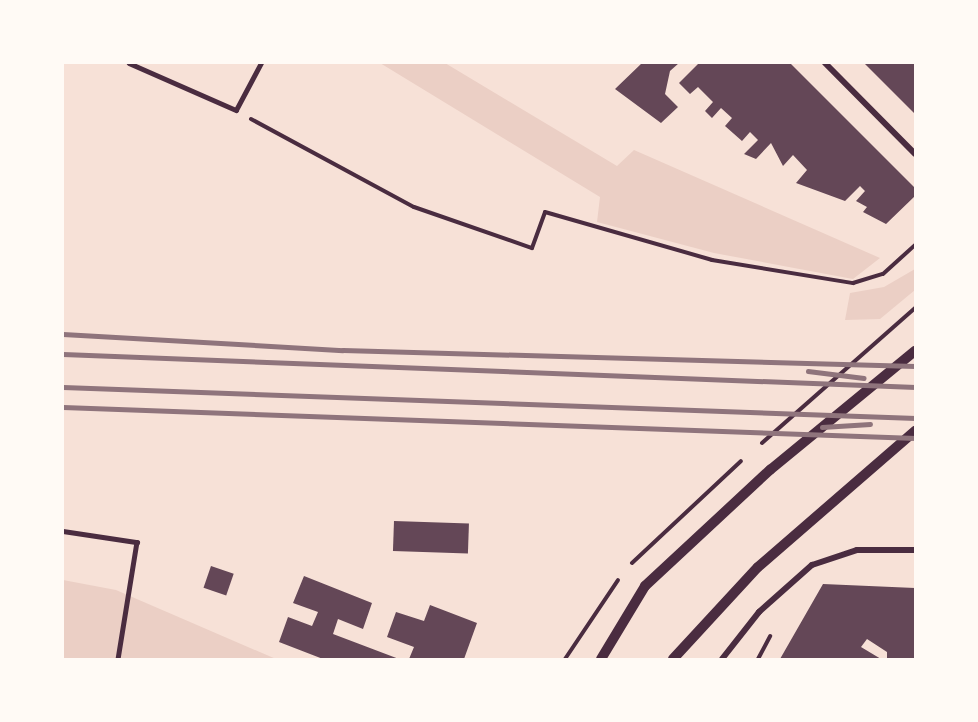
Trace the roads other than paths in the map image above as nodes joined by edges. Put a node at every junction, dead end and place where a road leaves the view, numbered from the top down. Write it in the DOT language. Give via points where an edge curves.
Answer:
graph roads {
  1 [pos="129,63"];
  2 [pos="261,63"];
  3 [pos="825,63"];
  4 [pos="915,153"];
  5 [pos="915,351"];
  6 [pos="915,431"];
  7 [pos="63,531"];
  8 [pos="915,550"];
  9 [pos="118,659"];
  10 [pos="601,659"];
  11 [pos="673,659"];
  12 [pos="722,659"];
  1 -- 2 [label="lane" via="236,110"];
  3 -- 4 [label="street"];
  5 -- 10 [label="street" via="770,470 645,586"];
  6 -- 11 [label="street" via="758,567"];
  7 -- 9 [label="lane" via="137,542"];
  8 -- 12 [label="street" via="857,550 812,566 788,582"];
}
